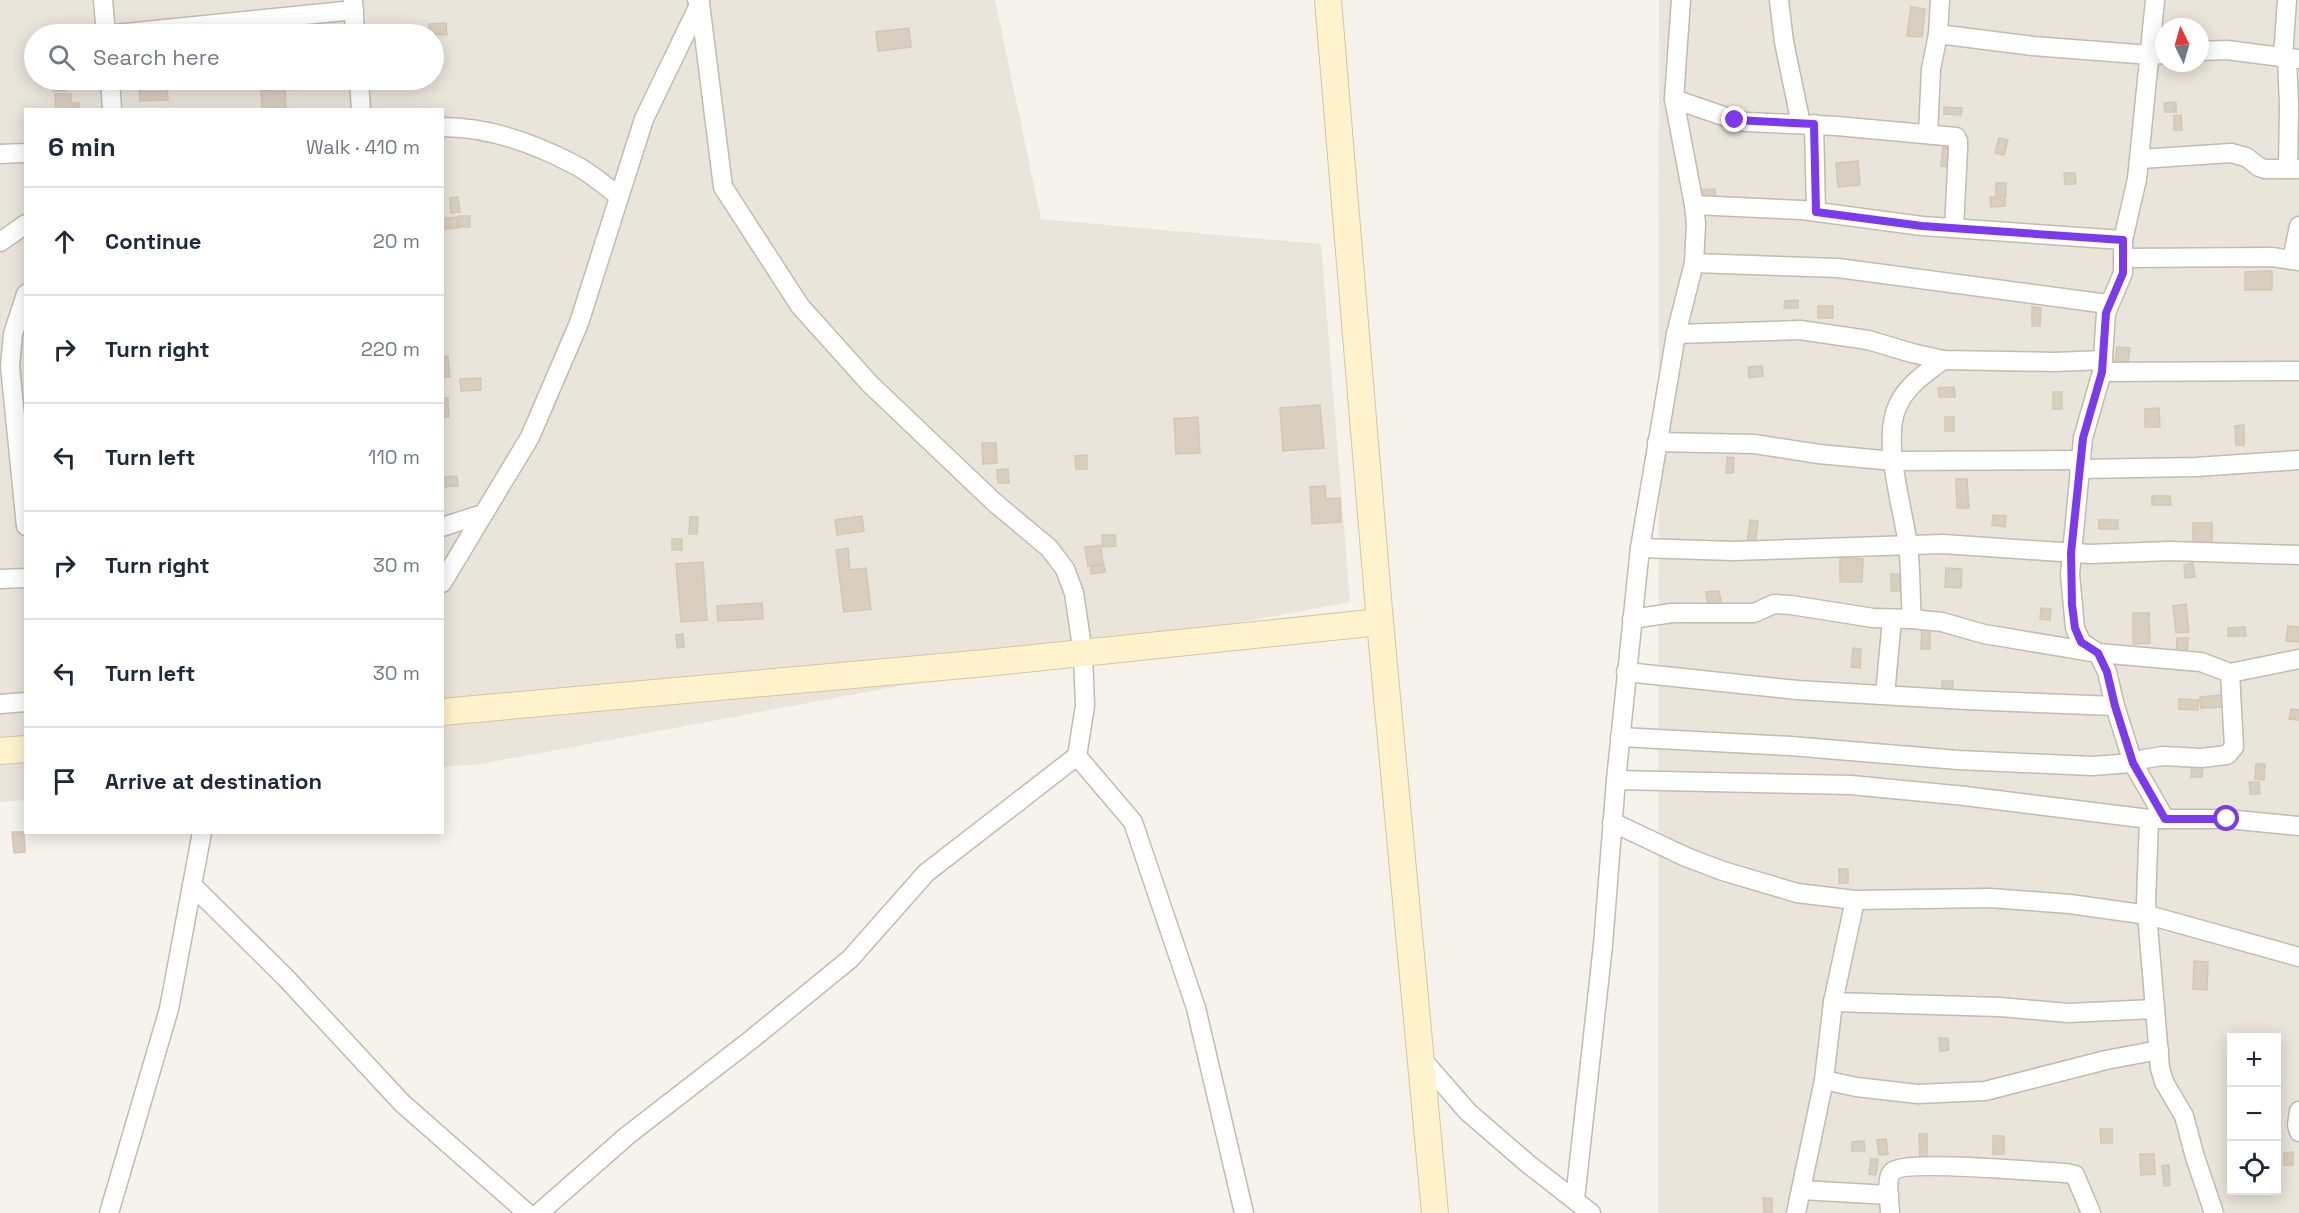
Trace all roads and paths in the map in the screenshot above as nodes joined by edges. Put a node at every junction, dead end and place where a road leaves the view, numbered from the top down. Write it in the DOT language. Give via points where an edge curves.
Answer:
graph roads {
  1 [pos="103,0"];
  2 [pos="1328,0"];
  3 [pos="1681,0"];
  4 [pos="1940,0"];
  5 [pos="2155,0"];
  6 [pos="2287,0"];
  7 [pos="699,1"];
  8 [pos="1775,1"];
  9 [pos="353,5"];
  10 [pos="2156,18"];
  11 [pos="105,24"];
  12 [pos="198,24"];
  13 [pos="354,24"];
  14 [pos="1938,34"];
  15 [pos="2209,51"];
  16 [pos="2155,55"];
  17 [pos="2290,58"];
  18 [pos="2155,67"];
  19 [pos="111,90"];
  20 [pos="360,90"];
  21 [pos="1674,99"];
  22 [pos="112,108"];
  23 [pos="361,108"];
  24 [pos="1808,124"];
  25 [pos="444,127"];
  26 [pos="1928,134"];
  27 [pos="24,153"];
  28 [pos="0,154"];
  29 [pos="2139,159"];
  30 [pos="2293,169"];
  31 [pos="619,195"];
  32 [pos="1694,205"];
  33 [pos="1816,212"];
  34 [pos="24,225"];
  35 [pos="2299,226"];
  36 [pos="1953,228"];
  37 [pos="0,242"];
  38 [pos="2123,249"];
  39 [pos="2295,261"];
  40 [pos="1694,262"];
  41 [pos="24,300"];
  42 [pos="2108,304"];
  43 [pos="1676,334"];
  44 [pos="1943,360"];
  45 [pos="2103,366"];
  46 [pos="2299,370"];
  47 [pos="1658,442"];
  48 [pos="22,450"];
  49 [pos="2299,460"];
  50 [pos="1893,461"];
  51 [pos="2080,464"];
  52 [pos="24,488"];
  53 [pos="483,514"];
  54 [pos="444,526"];
  55 [pos="467,542"];
  56 [pos="1908,546"];
  57 [pos="1640,548"];
  58 [pos="2071,553"];
  59 [pos="444,555"];
  60 [pos="2299,555"];
  61 [pos="24,578"];
  62 [pos="0,579"];
  63 [pos="444,580"];
  64 [pos="1632,619"];
  65 [pos="1892,619"];
  66 [pos="1912,619"];
  67 [pos="1380,622"];
  68 [pos="2098,653"];
  69 [pos="1083,654"];
  70 [pos="2299,659"];
  71 [pos="1626,672"];
  72 [pos="2230,673"];
  73 [pos="1885,695"];
  74 [pos="24,702"];
  75 [pos="0,704"];
  76 [pos="2115,706"];
  77 [pos="444,712"];
  78 [pos="1620,737"];
  79 [pos="24,749"];
  80 [pos="0,751"];
  81 [pos="1077,756"];
  82 [pos="2133,763"];
  83 [pos="1616,780"];
  84 [pos="2157,819"];
  85 [pos="2298,821"];
  86 [pos="1612,822"];
  87 [pos="202,834"];
  88 [pos="192,885"];
  89 [pos="1855,900"];
  90 [pos="2148,915"];
  91 [pos="2299,957"];
  92 [pos="1833,1002"];
  93 [pos="2156,1009"];
  94 [pos="2159,1050"];
  95 [pos="1420,1057"];
  96 [pos="1824,1080"];
  97 [pos="2299,1111"];
  98 [pos="2299,1132"];
  99 [pos="1801,1190"];
  100 [pos="1575,1199"];
  101 [pos="1890,1204"];
  102 [pos="109,1213"];
  103 [pos="527,1213"];
  104 [pos="539,1213"];
  105 [pos="1244,1213"];
  106 [pos="1434,1213"];
  107 [pos="1591,1213"];
  108 [pos="1796,1213"];
  109 [pos="2091,1213"];
  110 [pos="2214,1213"];
  1 -- 11 [label="street"];
  2 -- 67 [label="main road"];
  3 -- 21 [label="street"];
  4 -- 14 [label="street"];
  5 -- 10 [label="street"];
  6 -- 17 [label="street"];
  7 -- 31 [label="street" via="644,119"];
  7 -- 69 [label="street" via="723,187 800,306 870,384 994,502 1049,548 1065,569 1074,593"];
  8 -- 24 [label="street"];
  9 -- 12 [label="street"];
  9 -- 13 [label="street"];
  14 -- 16 [label="street"];
  14 -- 26 [label="street" via="1931,69"];
  15 -- 17 [label="street"];
  17 -- 30 [label="street"];
  18 -- 29 [label="street"];
  19 -- 22 [label="street"];
  20 -- 23 [label="street"];
  21 -- 24 [label="street" via="1735,120"];
  21 -- 32 [label="street"];
  24 -- 26 [label="street"];
  24 -- 33 [label="street"];
  25 -- 31 [label="street" via="463,127 512,138 578,166"];
  26 -- 36 [label="street" via="1956,137 1958,141"];
  27 -- 28 [label="street"];
  29 -- 30 [label="street" via="2231,153 2265,169"];
  29 -- 38 [label="street"];
  31 -- 53 [label="street" via="579,323 539,417"];
  32 -- 33 [label="street"];
  32 -- 40 [label="street"];
  33 -- 36 [label="street"];
  34 -- 37 [label="street"];
  35 -- 39 [label="street"];
  36 -- 38 [label="street"];
  38 -- 39 [label="street"];
  38 -- 42 [label="street" via="2123,273"];
  40 -- 42 [label="street" via="1838,268"];
  40 -- 43 [label="street"];
  41 -- 48 [label="street" via="13,334 10,366"];
  42 -- 45 [label="street"];
  43 -- 44 [label="street" via="1818,331"];
  43 -- 47 [label="street"];
  44 -- 45 [label="street"];
  44 -- 50 [label="street" via="1917,380 1897,406"];
  45 -- 46 [label="street"];
  45 -- 51 [label="street" via="2084,431"];
  47 -- 50 [label="street" via="1754,444"];
  47 -- 57 [label="street"];
  48 -- 52 [label="street"];
  49 -- 51 [label="street" via="2196,467"];
  50 -- 51 [label="street"];
  50 -- 56 [label="street"];
  51 -- 58 [label="street"];
  53 -- 54 [label="street"];
  53 -- 55 [label="street"];
  55 -- 59 [label="street"];
  55 -- 63 [label="street"];
  56 -- 57 [label="street" via="1734,551"];
  56 -- 58 [label="street" via="1943,544"];
  56 -- 66 [label="street"];
  57 -- 64 [label="street"];
  58 -- 60 [label="street"];
  58 -- 68 [label="street" via="2075,628 2081,642"];
  61 -- 62 [label="street"];
  64 -- 65 [label="street" via="1672,613 1754,613 1774,604"];
  64 -- 71 [label="street"];
  65 -- 66 [label="street"];
  65 -- 73 [label="street"];
  66 -- 68 [label="street"];
  67 -- 69 [label="main road"];
  67 -- 95 [label="main road"];
  68 -- 72 [label="street" via="2201,662"];
  68 -- 76 [label="street"];
  69 -- 77 [label="main road"];
  69 -- 81 [label="street" via="1085,705"];
  70 -- 72 [label="street"];
  71 -- 73 [label="street"];
  71 -- 78 [label="street"];
  72 -- 82 [label="street" via="2234,739 2231,752 2201,758 2163,756"];
  73 -- 76 [label="street"];
  74 -- 75 [label="street"];
  76 -- 82 [label="street"];
  78 -- 82 [label="street" via="1958,760 2092,766"];
  78 -- 83 [label="street"];
  79 -- 80 [label="main road"];
  81 -- 104 [label="street" via="926,873 850,959 628,1135"];
  81 -- 105 [label="street" via="1133,822 1196,1008"];
  82 -- 84 [label="street"];
  83 -- 84 [label="street" via="1851,785"];
  83 -- 86 [label="street"];
  84 -- 85 [label="street"];
  84 -- 90 [label="street" via="2146,878"];
  86 -- 89 [label="street" via="1723,871 1797,893"];
  86 -- 100 [label="street" via="1603,945"];
  87 -- 88 [label="street"];
  88 -- 102 [label="street" via="169,1009"];
  88 -- 103 [label="street" via="285,977 402,1103"];
  89 -- 90 [label="street" via="2012,899"];
  89 -- 92 [label="street"];
  90 -- 91 [label="street"];
  90 -- 93 [label="street"];
  92 -- 93 [label="street" via="2000,1007 2068,1014"];
  92 -- 96 [label="street"];
  93 -- 94 [label="street"];
  94 -- 96 [label="street" via="1985,1091 1918,1094"];
  94 -- 110 [label="street" via="2164,1082 2184,1116"];
  95 -- 100 [label="street" via="1468,1112"];
  95 -- 106 [label="main road"];
  96 -- 99 [label="street"];
  97 -- 98 [label="street"];
  99 -- 101 [label="street"];
  99 -- 108 [label="street"];
  100 -- 107 [label="street"];
  101 -- 109 [label="street" via="1891,1174 1903,1166 2066,1173 2075,1175"];
}
